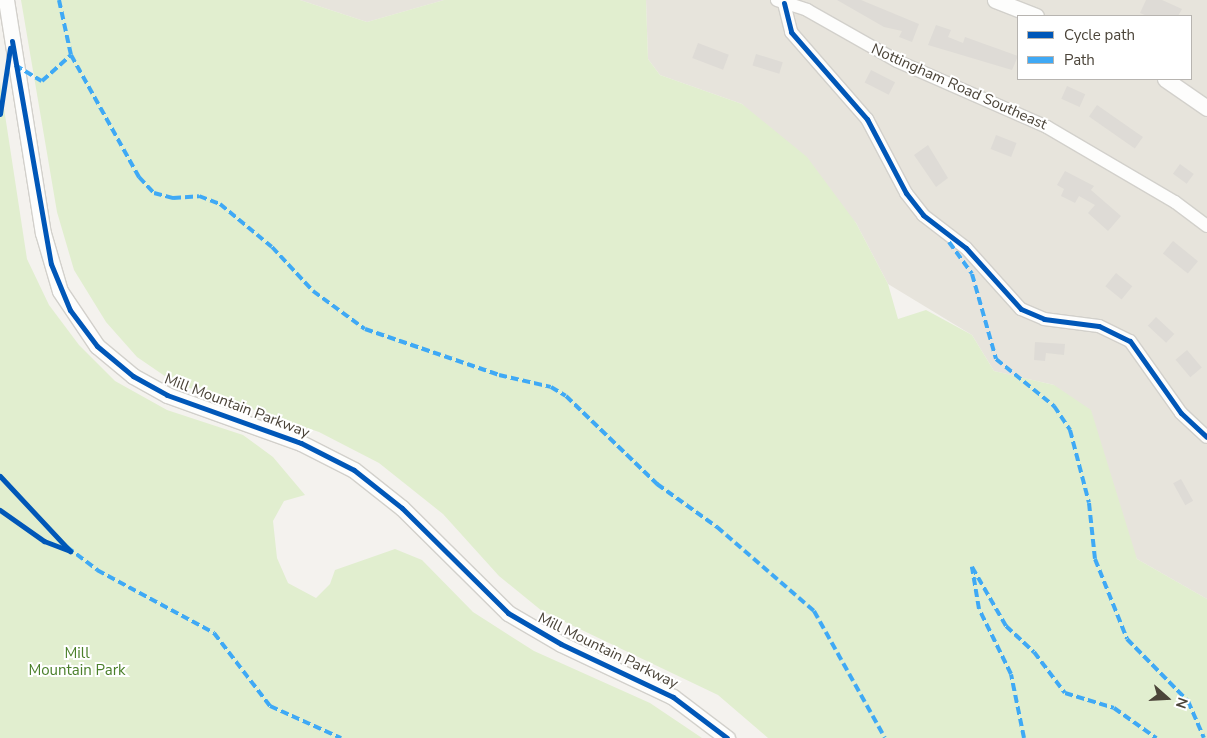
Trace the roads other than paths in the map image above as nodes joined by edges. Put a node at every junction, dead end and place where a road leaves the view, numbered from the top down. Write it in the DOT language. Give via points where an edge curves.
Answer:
graph roads {
  1 [pos="6,0"];
  2 [pos="995,0"];
  3 [pos="780,1"];
  4 [pos="1033,15"];
  5 [pos="1166,80"];
  6 [pos="1207,108"];
  7 [pos="1207,226"];
  8 [pos="1207,437"];
  9 [pos="727,738"];
  1 -- 9 [label="street, Mill Mountain Parkway" via="51,264 70,310 97,346 133,376 167,395 302,443 354,470 402,508 508,613 561,644 673,697"];
  2 -- 4 [label="street"];
  3 -- 7 [label="street, Nottingham Road Southeast" via="807,10 897,61 1047,126"];
  3 -- 8 [label="street" via="790,32 866,119 923,215 966,248 1021,309 1044,319 1099,326 1130,341 1181,413"];
  5 -- 6 [label="street"];
}
